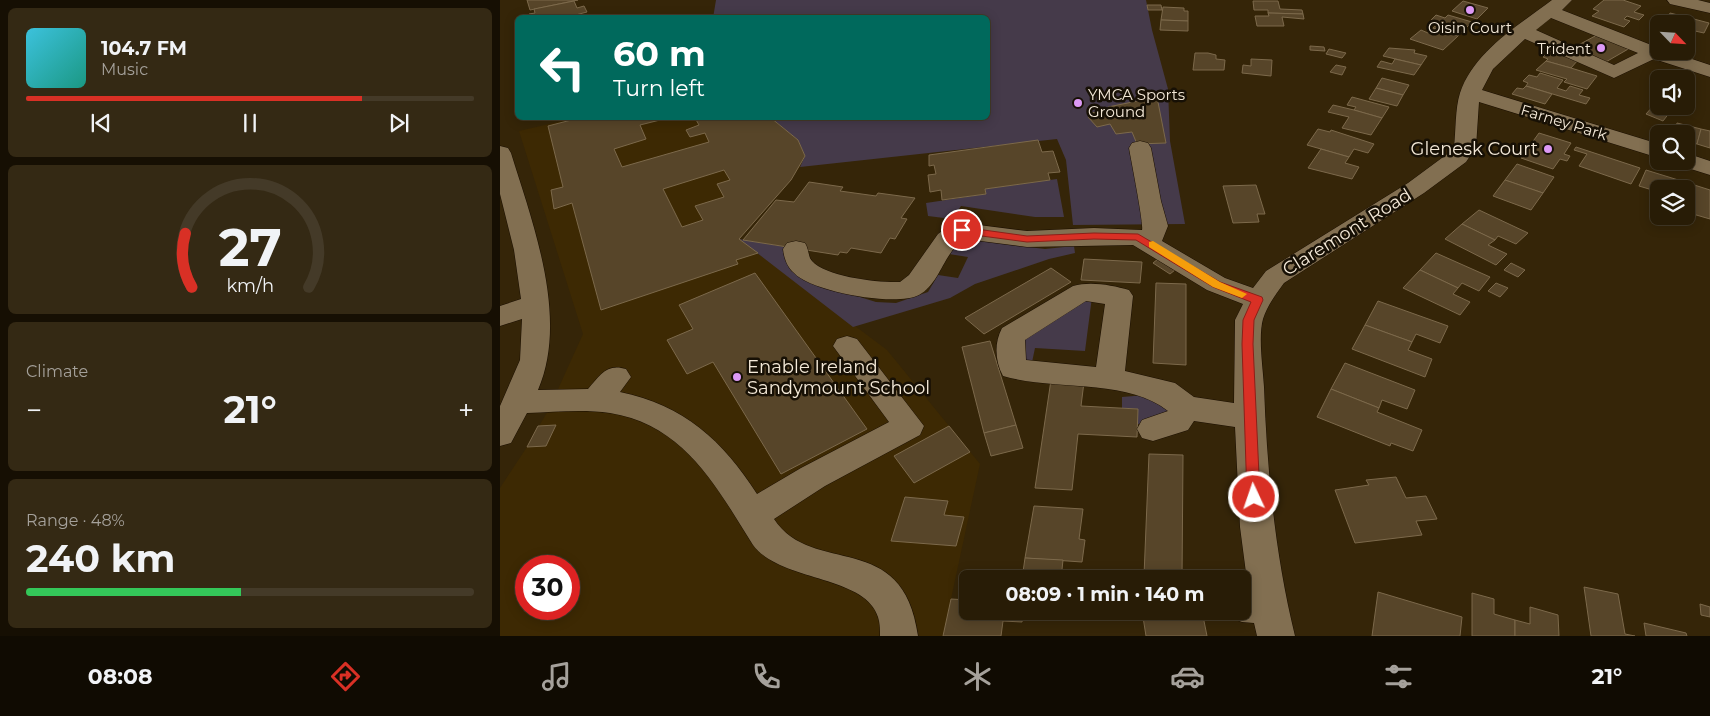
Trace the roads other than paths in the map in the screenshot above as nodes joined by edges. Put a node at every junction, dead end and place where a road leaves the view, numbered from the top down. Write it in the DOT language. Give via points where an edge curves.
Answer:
graph roads {
  1 [pos="1676,0"];
  2 [pos="1556,5"];
  3 [pos="1710,8"];
  4 [pos="1524,32"];
  5 [pos="1647,56"];
  6 [pos="1710,71"];
  7 [pos="1470,93"];
  8 [pos="1140,148"];
  9 [pos="1650,148"];
  10 [pos="500,153"];
  11 [pos="1695,163"];
  12 [pos="1710,168"];
  13 [pos="1149,242"];
  14 [pos="796,248"];
  15 [pos="1258,300"];
  16 [pos="534,305"];
  17 [pos="500,316"];
  18 [pos="847,346"];
  19 [pos="1108,379"];
  20 [pos="516,402"];
  21 [pos="1186,408"];
  22 [pos="1250,417"];
  23 [pos="1154,429"];
  24 [pos="500,434"];
  25 [pos="752,515"];
  26 [pos="1262,616"];
  27 [pos="899,636"];
  1 -- 3 [label="street"];
  2 -- 4 [label="street, Claremont Road"];
  2 -- 6 [label="street" via="1681,62"];
  4 -- 5 [label="street" via="1614,72"];
  4 -- 7 [label="street, Claremont Road" via="1484,67"];
  7 -- 9 [label="street, Farney Park"];
  7 -- 15 [label="street, Claremont Road" via="1465,147 1458,157 1416,188 1275,277"];
  8 -- 13 [label="street" via="1156,226"];
  10 -- 16 [label="street" via="523,233"];
  11 -- 12 [label="street"];
  13 -- 14 [label="street" via="1138,237 1027,239 962,230 947,237 925,275 909,290 888,293 867,290 806,270 798,260"];
  13 -- 15 [label="street" via="1216,284"];
  15 -- 22 [label="street, Claremont Road" via="1249,320"];
  16 -- 17 [label="street"];
  16 -- 20 [label="street" via="536,350"];
  18 -- 25 [label="street" via="909,426"];
  19 -- 21 [label="street" via="1164,391"];
  20 -- 24 [label="street"];
  20 -- 25 [label="street" via="606,389 612,402 672,425 698,442 718,462"];
  21 -- 22 [label="street"];
  21 -- 23 [label="street" via="1177,422"];
  22 -- 26 [label="street, Claremont Road"];
  25 -- 27 [label="street" via="772,543 799,559 862,576 884,592 896,614"];
}
